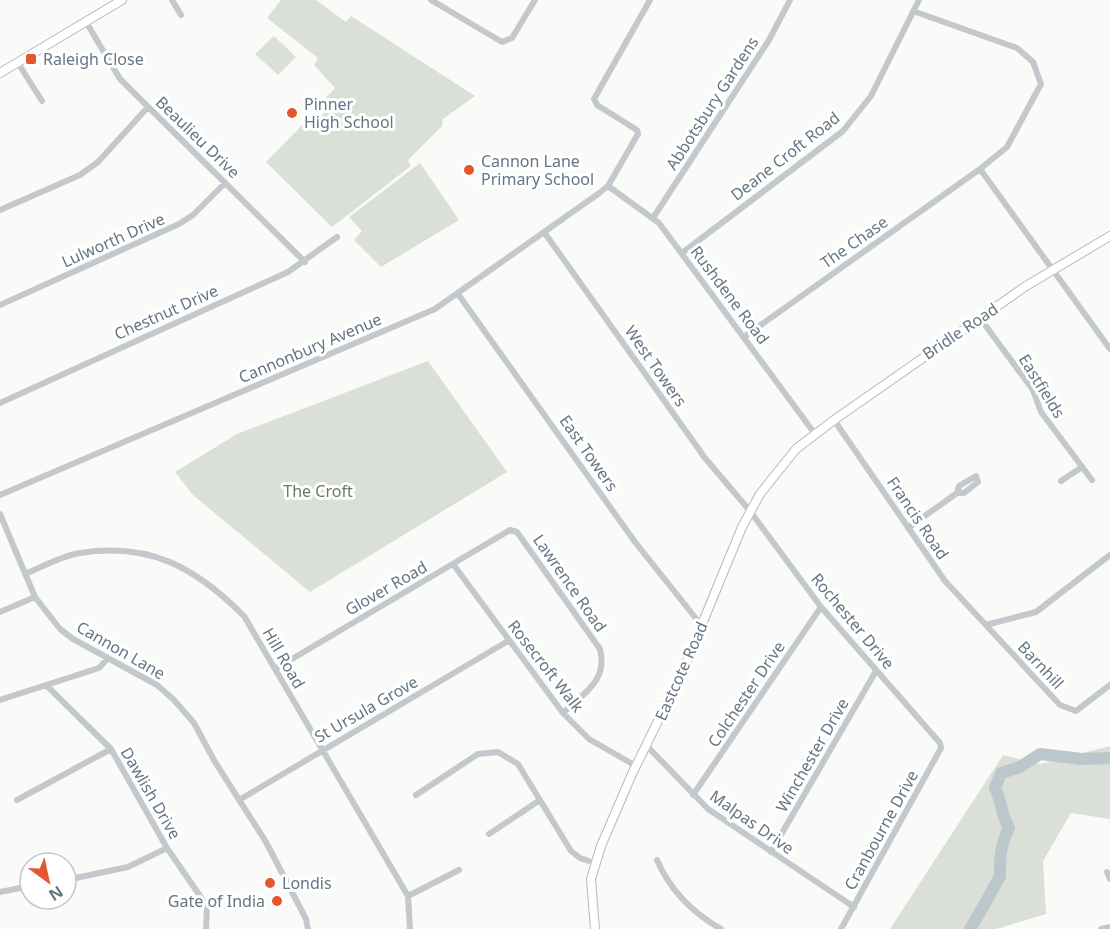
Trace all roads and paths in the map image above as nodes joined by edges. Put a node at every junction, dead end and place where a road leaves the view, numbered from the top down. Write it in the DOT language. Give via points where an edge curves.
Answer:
graph roads {
  1 [pos="122,0"];
  2 [pos="172,0"];
  3 [pos="431,0"];
  4 [pos="535,0"];
  5 [pos="650,0"];
  6 [pos="790,0"];
  7 [pos="919,0"];
  8 [pos="913,11"];
  9 [pos="181,15"];
  10 [pos="86,22"];
  11 [pos="18,63"];
  12 [pos="0,72"];
  13 [pos="42,101"];
  14 [pos="148,107"];
  15 [pos="980,170"];
  16 [pos="225,183"];
  17 [pos="608,186"];
  18 [pos="0,210"];
  19 [pos="653,218"];
  20 [pos="544,232"];
  21 [pos="337,237"];
  22 [pos="1109,238"];
  23 [pos="681,253"];
  24 [pos="305,262"];
  25 [pos="1052,271"];
  26 [pos="458,294"];
  27 [pos="0,305"];
  28 [pos="980,318"];
  29 [pos="744,337"];
  30 [pos="1110,348"];
  31 [pos="0,403"];
  32 [pos="834,420"];
  33 [pos="815,434"];
  34 [pos="1082,467"];
  35 [pos="1092,480"];
  36 [pos="1061,481"];
  37 [pos="957,493"];
  38 [pos="0,495"];
  39 [pos="750,511"];
  40 [pos="0,514"];
  41 [pos="908,528"];
  42 [pos="510,530"];
  43 [pos="1110,555"];
  44 [pos="453,564"];
  45 [pos="25,574"];
  46 [pos="35,597"];
  47 [pos="821,607"];
  48 [pos="0,612"];
  49 [pos="702,626"];
  50 [pos="986,626"];
  51 [pos="508,641"];
  52 [pos="108,658"];
  53 [pos="275,669"];
  54 [pos="876,671"];
  55 [pos="46,685"];
  56 [pos="1110,685"];
  57 [pos="0,700"];
  58 [pos="563,712"];
  59 [pos="940,743"];
  60 [pos="646,746"];
  61 [pos="111,749"];
  62 [pos="322,750"];
  63 [pos="636,766"];
  64 [pos="416,795"];
  65 [pos="693,795"];
  66 [pos="17,800"];
  67 [pos="239,800"];
  68 [pos="540,800"];
  69 [pos="489,834"];
  70 [pos="167,848"];
  71 [pos="771,852"];
  72 [pos="657,860"];
  73 [pos="596,863"];
  74 [pos="459,870"];
  75 [pos="78,877"];
  76 [pos="18,888"];
  77 [pos="0,891"];
  78 [pos="408,896"];
  79 [pos="854,907"];
  80 [pos="1110,927"];
  81 [pos="307,928"];
  82 [pos="206,929"];
  83 [pos="410,929"];
  84 [pos="595,929"];
  85 [pos="722,929"];
  86 [pos="841,929"];
  87 [pos="1101,929"];
  1 -- 10 [label="street"];
  2 -- 9 [label="street"];
  3 -- 4 [label="street" via="507,42"];
  5 -- 17 [label="street" via="594,99 638,134"];
  6 -- 19 [label="street, Abbotsbury Gardens" via="769,40"];
  7 -- 8 [label="street, Deane Croft Road"];
  8 -- 15 [label="street, The Chase" via="1017,48 1034,62 1041,84 1007,147"];
  8 -- 23 [label="street, Deane Croft Road" via="871,96 843,131"];
  10 -- 11 [label="street"];
  10 -- 14 [label="street, Beaulieu Drive" via="120,79"];
  11 -- 12 [label="street"];
  11 -- 13 [label="street"];
  14 -- 16 [label="street, Beaulieu Drive"];
  14 -- 18 [label="street" via="80,176"];
  15 -- 25 [label="street"];
  15 -- 29 [label="street, The Chase"];
  16 -- 24 [label="street, Beaulieu Drive"];
  16 -- 27 [label="street, Lulworth Drive" via="179,224"];
  17 -- 19 [label="street, Rushdene Road"];
  17 -- 20 [label="street, Cannonbury Avenue"];
  19 -- 23 [label="street, Rushdene Road"];
  20 -- 26 [label="street, Cannonbury Avenue"];
  20 -- 39 [label="street, West Towers" via="705,458"];
  21 -- 24 [label="street, Chestnut Drive"];
  22 -- 25 [label="street, Bridle Road"];
  23 -- 29 [label="street, Rushdene Road"];
  24 -- 31 [label="street, Chestnut Drive"];
  25 -- 28 [label="street, Bridle Road"];
  25 -- 30 [label="street"];
  26 -- 38 [label="street, Cannonbury Avenue" via="435,309"];
  26 -- 49 [label="street, East Towers" via="635,542"];
  28 -- 32 [label="street, Bridle Road"];
  28 -- 34 [label="street, Eastfields" via="1033,390 1041,412"];
  29 -- 33 [label="street, Rushdene Road"];
  32 -- 33 [label="street, Bridle Road"];
  32 -- 41 [label="street, Francis Road"];
  33 -- 39 [label="street, Eastcote Road" via="782,464"];
  34 -- 35 [label="street, Eastfields"];
  34 -- 36 [label="street"];
  37 -- 41 [label="street"];
  39 -- 47 [label="street, Rochester Drive"];
  39 -- 49 [label="street, Eastcote Road"];
  40 -- 45 [label="street, Cannon Lane"];
  41 -- 50 [label="street, Francis Road" via="945,581"];
  42 -- 44 [label="street, Glover Road"];
  42 -- 58 [label="street, Lawrence Road" via="518,532 600,650 604,664 598,681"];
  43 -- 50 [label="street" via="1036,612"];
  44 -- 51 [label="street, Rosecroft Walk"];
  44 -- 53 [label="street, Glover Road"];
  45 -- 46 [label="street, Cannon Lane"];
  45 -- 53 [label="street, Hill Road" via="80,553 147,554 178,564 215,587 244,616"];
  46 -- 48 [label="street"];
  46 -- 52 [label="street, Cannon Lane" via="60,629"];
  47 -- 54 [label="street, Rochester Drive"];
  47 -- 65 [label="street, Colchester Drive"];
  49 -- 60 [label="street, Eastcote Road"];
  50 -- 56 [label="street, Barnhill" via="1060,705 1076,711"];
  51 -- 58 [label="street, Rosecroft Walk"];
  51 -- 62 [label="street, St Ursula Grove"];
  52 -- 55 [label="street" via="99,668"];
  52 -- 67 [label="street, Cannon Lane" via="157,685 174,700 194,723"];
  53 -- 62 [label="street, Hill Road"];
  54 -- 59 [label="street, Rochester Drive"];
  54 -- 71 [label="street, Winchester Drive"];
  55 -- 57 [label="street"];
  55 -- 61 [label="street, Dawlish Drive"];
  58 -- 63 [label="street, Rosecroft Walk" via="589,739"];
  59 -- 79 [label="street, Cranbourne Drive" via="941,748"];
  60 -- 63 [label="street, Eastcote Road"];
  60 -- 65 [label="street, Malpas Drive"];
  61 -- 66 [label="street"];
  61 -- 70 [label="street, Dawlish Drive"];
  62 -- 67 [label="street, St Ursula Grove"];
  62 -- 78 [label="street, Hill Road"];
  63 -- 73 [label="street, Eastcote Road"];
  64 -- 68 [label="street" via="478,754 498,752 518,764"];
  65 -- 71 [label="street, Malpas Drive"];
  67 -- 81 [label="street, Cannon Lane" via="266,842"];
  68 -- 69 [label="street"];
  68 -- 73 [label="street" via="571,851"];
  70 -- 75 [label="street" via="128,867"];
  70 -- 82 [label="street, Dawlish Drive" via="207,906"];
  71 -- 79 [label="street, Malpas Drive"];
  72 -- 85 [label="street" via="674,891"];
  73 -- 84 [label="street, Eastcote Road" via="590,893"];
  74 -- 78 [label="street"];
  76 -- 77 [label="street"];
  78 -- 83 [label="street, Hill Road"];
  79 -- 86 [label="street, Cranbourne Drive"];
  80 -- 87 [label="street"];
}
